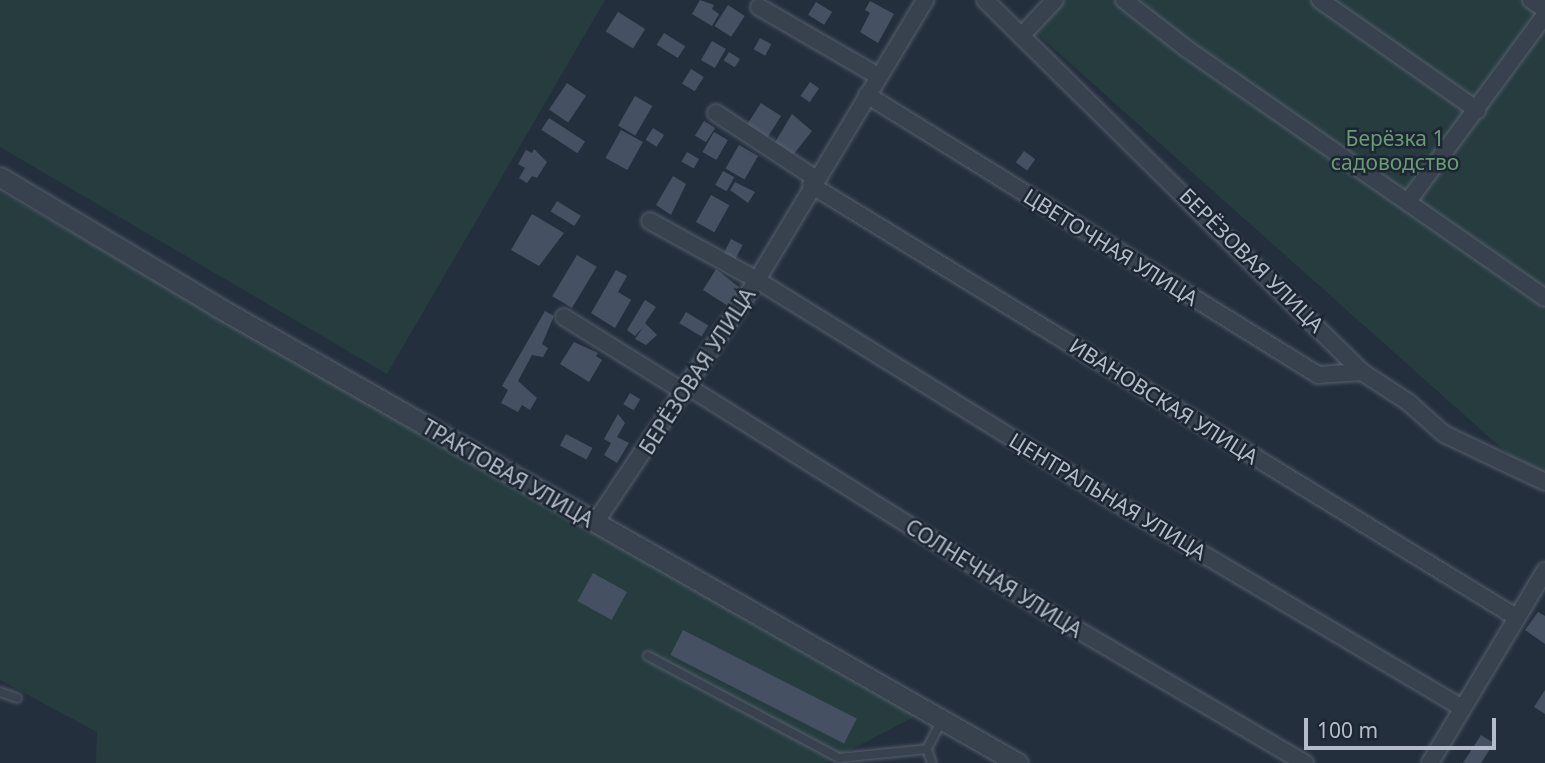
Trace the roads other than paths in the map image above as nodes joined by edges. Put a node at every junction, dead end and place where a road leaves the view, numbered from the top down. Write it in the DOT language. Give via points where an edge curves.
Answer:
graph roads {
  1 [pos="925,0"];
  2 [pos="985,0"];
  3 [pos="1055,0"];
  4 [pos="1124,0"];
  5 [pos="1320,0"];
  6 [pos="1531,0"];
  7 [pos="760,7"];
  8 [pos="1545,9"];
  9 [pos="1545,15"];
  10 [pos="1022,35"];
  11 [pos="878,76"];
  12 [pos="867,95"];
  13 [pos="1477,110"];
  14 [pos="716,113"];
  15 [pos="0,177"];
  16 [pos="813,182"];
  17 [pos="1409,200"];
  18 [pos="650,221"];
  19 [pos="757,280"];
  20 [pos="1545,298"];
  21 [pos="564,317"];
  22 [pos="1363,372"];
  23 [pos="686,389"];
  24 [pos="1545,482"];
  25 [pos="595,523"];
  26 [pos="1545,570"];
  27 [pos="1516,617"];
  28 [pos="648,656"];
  29 [pos="0,692"];
  30 [pos="18,698"];
  31 [pos="1462,708"];
  32 [pos="942,720"];
  33 [pos="927,749"];
  34 [pos="932,763"];
  35 [pos="1018,763"];
  36 [pos="1305,763"];
  37 [pos="1430,763"];
  1 -- 11 [label="street, БЕРЁЗОВАЯ УЛИЦА"];
  2 -- 10 [label="street, БЕРЁЗОВАЯ УЛИЦА"];
  3 -- 10 [label="street"];
  4 -- 17 [label="street" via="1186,49"];
  5 -- 13 [label="street"];
  6 -- 8 [label="street"];
  7 -- 11 [label="street"];
  9 -- 13 [label="street"];
  10 -- 22 [label="street, БЕРЁЗОВАЯ УЛИЦА"];
  11 -- 12 [label="street, БЕРЁЗОВАЯ УЛИЦА"];
  12 -- 16 [label="street, БЕРЁЗОВАЯ УЛИЦА"];
  12 -- 22 [label="street, ЦВЕТОЧНАЯ УЛИЦА" via="1308,369 1336,376"];
  13 -- 17 [label="street"];
  14 -- 16 [label="street, ИВАНОВСКАЯ УЛИЦА"];
  15 -- 25 [label="street, ТРАКТОВАЯ УЛИЦА"];
  16 -- 19 [label="street, БЕРЁЗОВАЯ УЛИЦА"];
  16 -- 27 [label="street, ИВАНОВСКАЯ УЛИЦА"];
  17 -- 20 [label="street"];
  18 -- 19 [label="street, ЦЕНТРАЛЬНАЯ УЛИЦА"];
  19 -- 23 [label="street, БЕРЁЗОВАЯ УЛИЦА"];
  19 -- 31 [label="street, ЦЕНТРАЛЬНАЯ УЛИЦА" via="1105,496"];
  21 -- 23 [label="street, СОЛНЕЧНАЯ УЛИЦА"];
  22 -- 24 [label="street, БЕРЁЗОВАЯ УЛИЦА" via="1408,402 1444,434"];
  23 -- 25 [label="street, БЕРЁЗОВАЯ УЛИЦА"];
  23 -- 36 [label="street, СОЛНЕЧНАЯ УЛИЦА" via="1049,613"];
  25 -- 32 [label="street, ТРАКТОВАЯ УЛИЦА"];
  26 -- 27 [label="street"];
  27 -- 31 [label="street"];
  28 -- 33 [label="lane" via="839,758"];
  29 -- 30 [label="lane"];
  31 -- 37 [label="street"];
  32 -- 33 [label="lane"];
  32 -- 35 [label="street, ТРАКТОВАЯ УЛИЦА"];
  33 -- 34 [label="lane"];
}
